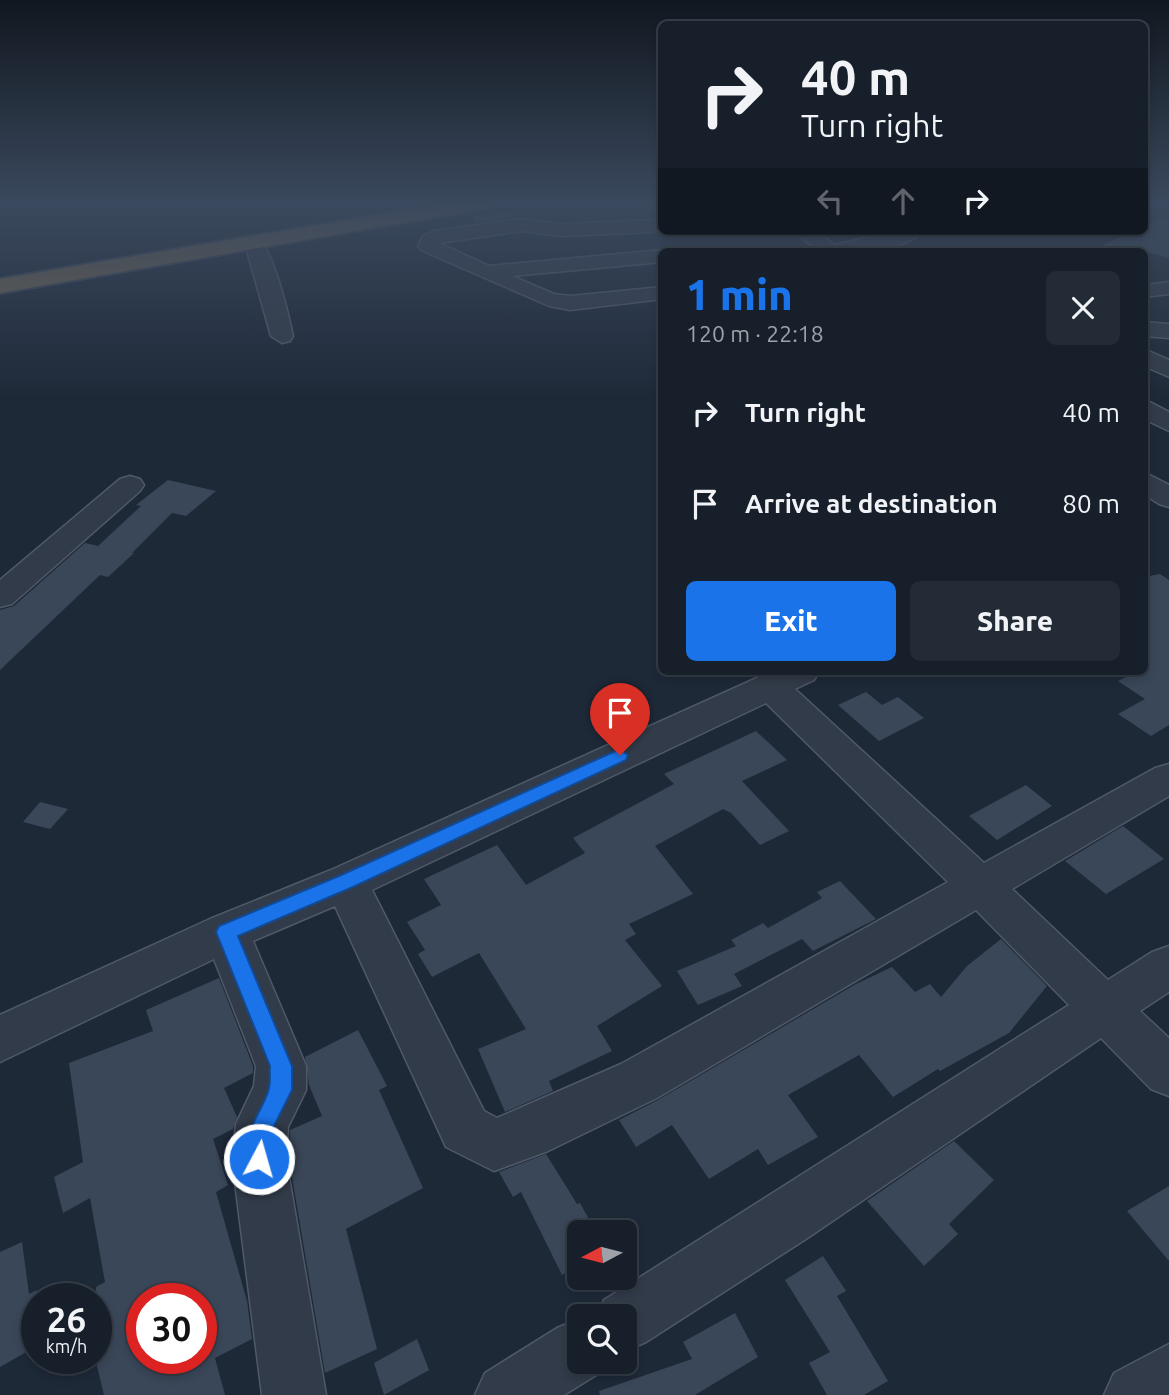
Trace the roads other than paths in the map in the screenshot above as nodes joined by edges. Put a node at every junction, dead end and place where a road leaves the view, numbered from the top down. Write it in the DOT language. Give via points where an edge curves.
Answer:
graph roads {
  1 [pos="113,267"];
  2 [pos="264,267"];
  3 [pos="474,267"];
  4 [pos="514,267"];
  5 [pos="485,272"];
  6 [pos="0,286"];
  7 [pos="1169,288"];
  8 [pos="1148,290"];
  9 [pos="658,293"];
  10 [pos="1148,329"];
  11 [pos="1169,331"];
  12 [pos="282,336"];
  13 [pos="1148,358"];
  14 [pos="1169,370"];
  15 [pos="1148,410"];
  16 [pos="1169,423"];
  17 [pos="1148,483"];
  18 [pos="130,485"];
  19 [pos="1169,498"];
  20 [pos="1169,506"];
  21 [pos="1148,515"];
  22 [pos="0,597"];
  23 [pos="786,679"];
  24 [pos="1169,778"];
  25 [pos="346,881"];
  26 [pos="980,886"];
  27 [pos="226,932"];
  28 [pos="1169,966"];
  29 [pos="1104,1009"];
  30 [pos="0,1039"];
  31 [pos="1169,1072"];
  32 [pos="637,1313"];
  33 [pos="567,1358"];
  34 [pos="1169,1376"];
  35 [pos="294,1395"];
  36 [pos="508,1395"];
  37 [pos="1136,1395"];
  1 -- 6 [label="highway"];
  2 -- 12 [label="street"];
  3 -- 5 [label="street"];
  4 -- 5 [label="street"];
  5 -- 9 [label="street" via="549,300 570,303"];
  7 -- 8 [label="street"];
  10 -- 11 [label="street"];
  13 -- 14 [label="street"];
  15 -- 16 [label="street"];
  17 -- 19 [label="street"];
  18 -- 22 [label="street"];
  20 -- 21 [label="street"];
  23 -- 25 [label="street"];
  23 -- 26 [label="street"];
  24 -- 26 [label="street"];
  25 -- 26 [label="street" via="465,1129 494,1145 530,1133 639,1081"];
  25 -- 27 [label="street"];
  26 -- 29 [label="street"];
  27 -- 30 [label="street"];
  27 -- 35 [label="street" via="281,1066 280,1090 262,1124 259,1159"];
  28 -- 29 [label="street"];
  29 -- 31 [label="street"];
  29 -- 32 [label="street"];
  33 -- 36 [label="street"];
  34 -- 37 [label="street"];
}
